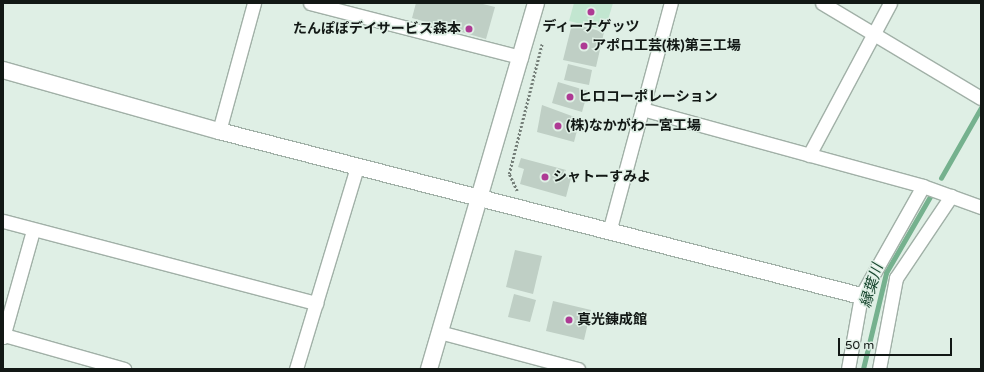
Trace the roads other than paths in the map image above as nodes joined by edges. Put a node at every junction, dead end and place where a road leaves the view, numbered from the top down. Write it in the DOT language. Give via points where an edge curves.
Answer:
graph roads {
  1 [pos="254,3"];
  2 [pos="310,3"];
  3 [pos="536,3"];
  4 [pos="671,3"];
  5 [pos="822,3"];
  6 [pos="890,3"];
  7 [pos="874,34"];
  8 [pos="521,57"];
  9 [pos="3,70"];
  10 [pos="981,98"];
  11 [pos="642,109"];
  12 [pos="219,131"];
  13 [pos="809,155"];
  14 [pos="357,167"];
  15 [pos="923,186"];
  16 [pos="951,196"];
  17 [pos="480,198"];
  18 [pos="981,207"];
  19 [pos="3,221"];
  20 [pos="33,230"];
  21 [pos="609,232"];
  22 [pos="861,296"];
  23 [pos="316,303"];
  24 [pos="439,332"];
  25 [pos="3,336"];
  26 [pos="571,368"];
  27 [pos="124,369"];
  28 [pos="296,369"];
  29 [pos="429,369"];
  30 [pos="848,369"];
  31 [pos="879,369"];
  1 -- 12 [label="street"];
  2 -- 8 [label="street"];
  3 -- 8 [label="street"];
  4 -- 11 [label="street"];
  5 -- 7 [label="street"];
  6 -- 7 [label="street"];
  7 -- 10 [label="street"];
  7 -- 13 [label="street"];
  8 -- 17 [label="street"];
  9 -- 12 [label="street"];
  11 -- 13 [label="street"];
  11 -- 21 [label="street"];
  12 -- 14 [label="street"];
  13 -- 15 [label="street"];
  14 -- 17 [label="street"];
  14 -- 23 [label="street"];
  15 -- 16 [label="street"];
  15 -- 22 [label="street"];
  16 -- 18 [label="street"];
  16 -- 31 [label="street" via="896,278"];
  17 -- 21 [label="street"];
  17 -- 24 [label="street"];
  19 -- 20 [label="street"];
  20 -- 23 [label="street"];
  20 -- 25 [label="street"];
  21 -- 22 [label="street"];
  22 -- 30 [label="street"];
  23 -- 28 [label="street"];
  24 -- 26 [label="street"];
  24 -- 29 [label="street"];
  25 -- 27 [label="street"];
}
